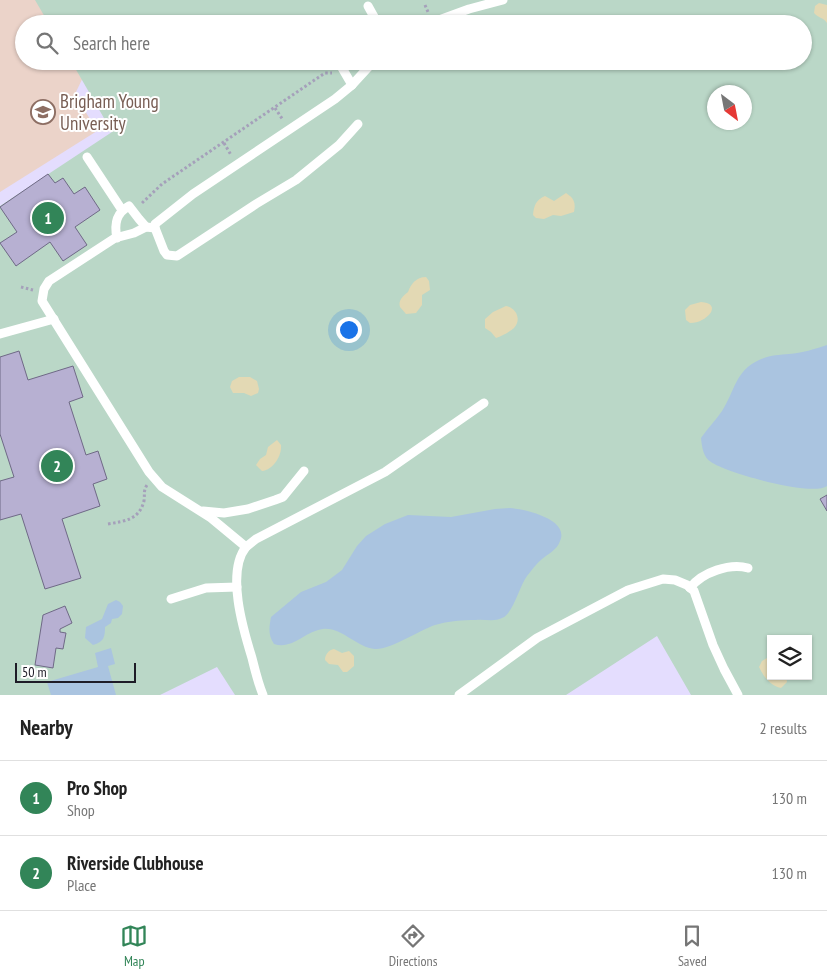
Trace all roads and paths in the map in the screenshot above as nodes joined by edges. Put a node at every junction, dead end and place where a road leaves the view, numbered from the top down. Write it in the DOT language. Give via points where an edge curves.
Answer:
graph roads {
  1 [pos="504,0"];
  2 [pos="368,6"];
  3 [pos="373,15"];
  4 [pos="452,15"];
  5 [pos="366,70"];
  6 [pos="345,72"];
  7 [pos="352,85"];
  8 [pos="358,124"];
  9 [pos="87,157"];
  10 [pos="122,210"];
  11 [pos="132,210"];
  12 [pos="151,227"];
  13 [pos="116,238"];
  14 [pos="54,319"];
  15 [pos="0,334"];
  16 [pos="484,403"];
  17 [pos="304,471"];
  18 [pos="156,479"];
  19 [pos="200,511"];
  20 [pos="108,524"];
  21 [pos="246,547"];
  22 [pos="748,568"];
  23 [pos="237,587"];
  24 [pos="690,588"];
  25 [pos="171,599"];
  26 [pos="263,695"];
  27 [pos="459,695"];
  28 [pos="738,695"];
  1 -- 4 [label="lane"];
  2 -- 3 [label="lane"];
  5 -- 7 [label="lane"];
  6 -- 7 [label="lane"];
  6 -- 11 [label="path" via="325,73 162,184"];
  7 -- 12 [label="lane" via="193,194"];
  8 -- 12 [label="lane" via="339,145 296,180 171,261"];
  9 -- 10 [label="lane"];
  10 -- 11 [label="lane" via="129,206"];
  10 -- 13 [label="lane" via="115,223"];
  11 -- 12 [label="lane"];
  12 -- 13 [label="lane"];
  13 -- 14 [label="lane" via="49,281 42,301"];
  14 -- 15 [label="lane"];
  14 -- 18 [label="lane"];
  16 -- 21 [label="lane" via="386,472 256,538"];
  17 -- 19 [label="lane" via="283,497 248,509 224,513"];
  18 -- 19 [label="lane" via="162,487"];
  18 -- 20 [label="path" via="146,486 140,512 135,517"];
  19 -- 21 [label="lane"];
  21 -- 23 [label="lane" via="241,553"];
  22 -- 24 [label="lane" via="723,568 696,580"];
  23 -- 25 [label="lane" via="206,588"];
  23 -- 26 [label="lane" via="238,604"];
  24 -- 27 [label="lane" via="675,580 663,579 628,590 537,638"];
  24 -- 28 [label="lane"];
}
